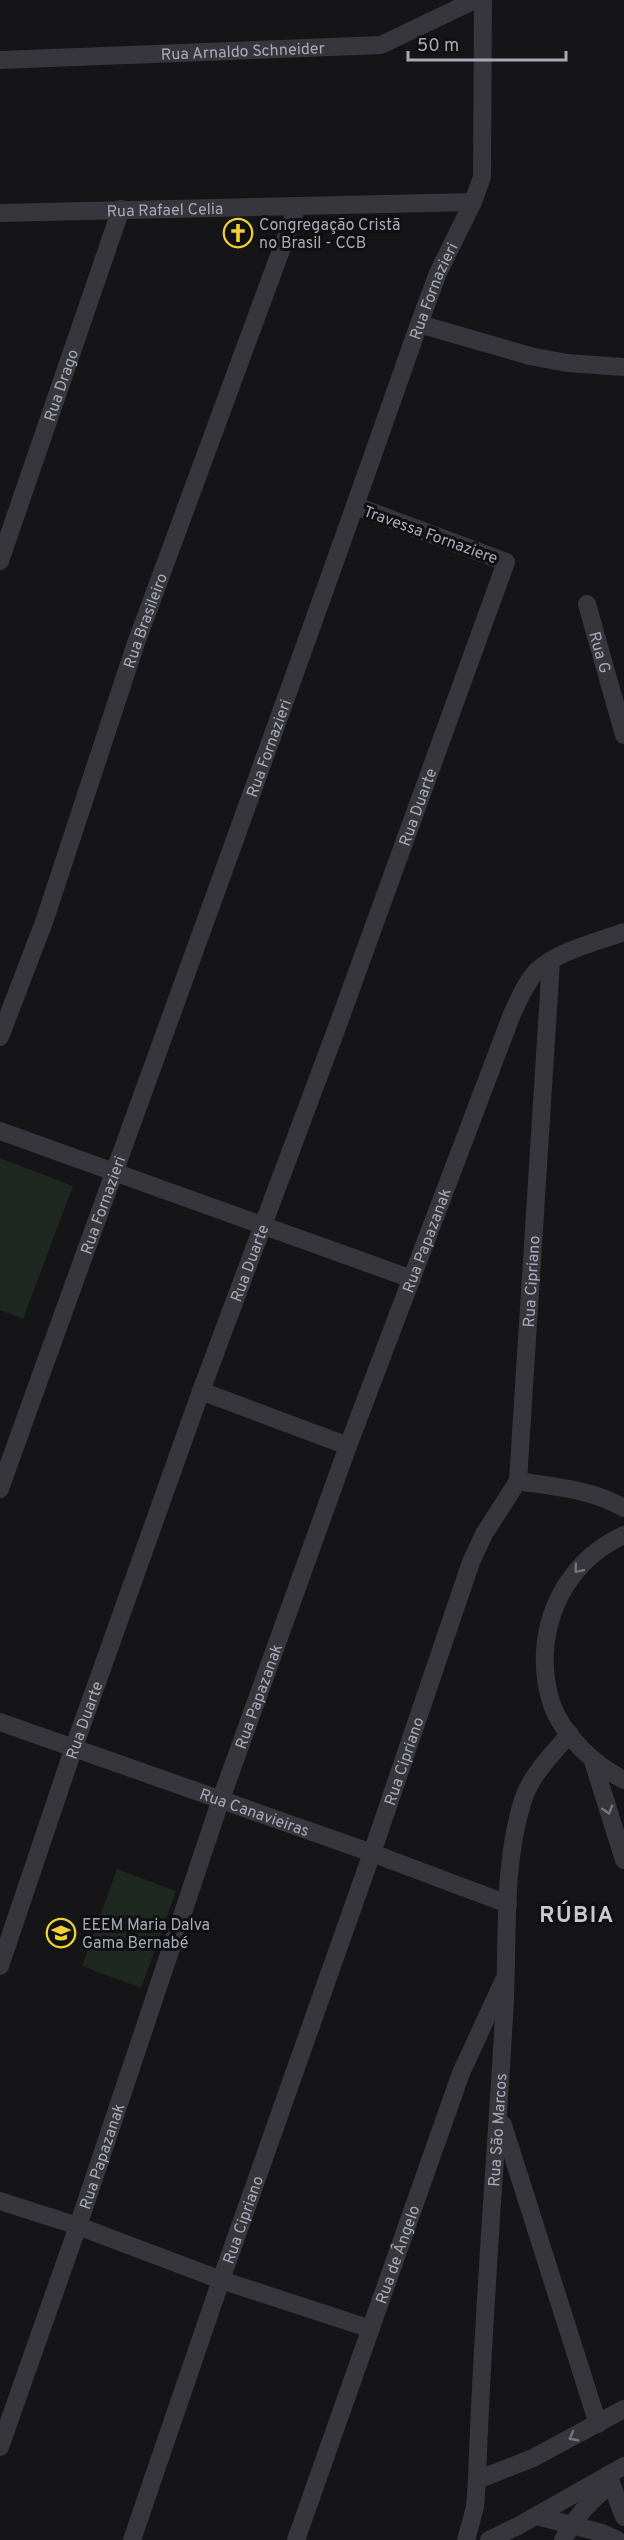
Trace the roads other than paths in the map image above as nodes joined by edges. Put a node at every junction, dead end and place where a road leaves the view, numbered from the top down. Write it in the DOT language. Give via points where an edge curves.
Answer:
graph roads {
  1 [pos="475,0"];
  2 [pos="483,0"];
  3 [pos="0,60"];
  4 [pos="473,202"];
  5 [pos="297,207"];
  6 [pos="120,209"];
  7 [pos="0,213"];
  8 [pos="419,324"];
  9 [pos="624,367"];
  10 [pos="356,506"];
  11 [pos="0,561"];
  12 [pos="506,562"];
  13 [pos="587,604"];
  14 [pos="624,735"];
  15 [pos="624,933"];
  16 [pos="551,961"];
  17 [pos="0,1037"];
  18 [pos="0,1131"];
  19 [pos="113,1173"];
  20 [pos="263,1227"];
  21 [pos="412,1279"];
  22 [pos="201,1391"];
  23 [pos="348,1446"];
  24 [pos="518,1481"];
  25 [pos="0,1489"];
  26 [pos="624,1508"];
  27 [pos="624,1535"];
  28 [pos="0,1722"];
  29 [pos="570,1734"];
  30 [pos="74,1747"];
  31 [pos="593,1761"];
  32 [pos="624,1780"];
  33 [pos="221,1799"];
  34 [pos="372,1852"];
  35 [pos="624,1860"];
  36 [pos="508,1904"];
  37 [pos="0,1966"];
  38 [pos="507,1972"];
  39 [pos="499,2115"];
  40 [pos="0,2201"];
  41 [pos="78,2226"];
  42 [pos="221,2280"];
  43 [pos="371,2329"];
  44 [pos="624,2409"];
  45 [pos="598,2424"];
  46 [pos="0,2447"];
  47 [pos="624,2466"];
  48 [pos="609,2480"];
  49 [pos="477,2481"];
  50 [pos="537,2516"];
  51 [pos="624,2517"];
  52 [pos="567,2532"];
  53 [pos="132,2540"];
  54 [pos="296,2540"];
  55 [pos="466,2540"];
  56 [pos="489,2540"];
  57 [pos="617,2540"];
  1 -- 3 [label="street, Rua Arnaldo Schneider" via="381,45"];
  2 -- 4 [label="street, Rua Fornazieri" via="482,177"];
  4 -- 5 [label="street, Rua Rafael Celia"];
  4 -- 8 [label="street, Rua Fornazieri" via="451,243"];
  5 -- 6 [label="street, Rua Rafael Celia"];
  5 -- 17 [label="street, Rua Brasileiro" via="140,632 44,922"];
  6 -- 7 [label="street, Rua Rafael Celia"];
  6 -- 11 [label="street, Rua Drago"];
  8 -- 9 [label="street" via="567,363"];
  8 -- 10 [label="street, Rua Fornazieri"];
  10 -- 12 [label="street, Travessa Fornaziere"];
  10 -- 19 [label="street, Rua Fornazieri"];
  12 -- 20 [label="street, Rua Duarte"];
  13 -- 14 [label="street, Rua G"];
  15 -- 16 [label="street"];
  16 -- 21 [label="street, Rua Papazanak" via="538,970 512,1014"];
  16 -- 24 [label="street, Rua Cipriano"];
  18 -- 19 [label="street"];
  19 -- 20 [label="street"];
  19 -- 25 [label="street, Rua Fornazieri"];
  20 -- 21 [label="street"];
  20 -- 22 [label="street, Rua Duarte"];
  21 -- 23 [label="street, Rua Papazanak"];
  22 -- 23 [label="street"];
  22 -- 30 [label="street, Rua Duarte"];
  23 -- 33 [label="street, Rua Papazanak"];
  24 -- 26 [label="street" via="587,1492"];
  24 -- 34 [label="street, Rua Cipriano" via="471,1562"];
  27 -- 29 [label="street, one-way" via="606,1543 578,1567 557,1598 546,1633 546,1679 553,1707"];
  28 -- 30 [label="street, Rua Canavieiras"];
  29 -- 31 [label="street"];
  29 -- 36 [label="street, Rua São Marcos" via="534,1777 523,1799"];
  30 -- 33 [label="street, Rua Canavieiras"];
  30 -- 37 [label="street, Rua Duarte"];
  31 -- 32 [label="street"];
  31 -- 35 [label="street, one-way"];
  33 -- 34 [label="street, Rua Canavieiras"];
  33 -- 41 [label="street, Rua Papazanak"];
  34 -- 36 [label="street, Rua Canavieiras"];
  34 -- 42 [label="street, Rua Cipriano"];
  36 -- 38 [label="street, Rua São Marcos"];
  38 -- 39 [label="street, Rua São Marcos"];
  38 -- 43 [label="street, Rua de Ângelo" via="461,2073"];
  39 -- 45 [label="street"];
  39 -- 49 [label="street, Rua São Marcos"];
  40 -- 41 [label="street"];
  41 -- 42 [label="street"];
  41 -- 46 [label="street, Rua Papazanak"];
  42 -- 43 [label="street"];
  42 -- 53 [label="street, Rua Cipriano"];
  43 -- 54 [label="street, Rua de Ângelo"];
  44 -- 45 [label="street"];
  45 -- 49 [label="street, one-way" via="533,2458"];
  47 -- 48 [label="street"];
  48 -- 50 [label="street"];
  48 -- 51 [label="street"];
  48 -- 52 [label="street"];
  49 -- 55 [label="street, Rua São Marcos"];
  50 -- 52 [label="street"];
  50 -- 56 [label="street"];
  52 -- 57 [label="street" via="603,2533"];
}
